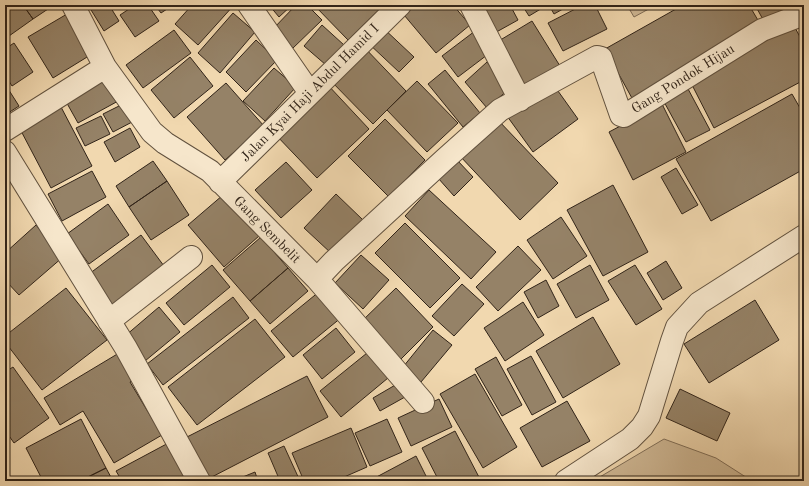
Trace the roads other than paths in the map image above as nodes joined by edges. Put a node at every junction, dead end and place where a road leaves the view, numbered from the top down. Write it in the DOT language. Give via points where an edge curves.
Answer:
graph roads {
  1 [pos="73,5"];
  2 [pos="249,5"];
  3 [pos="400,5"];
  4 [pos="471,5"];
  5 [pos="804,14"];
  6 [pos="105,67"];
  7 [pos="310,93"];
  8 [pos="520,100"];
  9 [pos="5,130"];
  10 [pos="5,152"];
  11 [pos="220,182"];
  12 [pos="804,236"];
  13 [pos="191,257"];
  14 [pos="317,279"];
  15 [pos="109,320"];
  16 [pos="423,402"];
  17 [pos="199,481"];
  18 [pos="566,481"];
  1 -- 6 [label="street, Gang Sembelit"];
  2 -- 7 [label="street"];
  3 -- 7 [label="street, Jalan Kyai Haji Abdul Hamid I"];
  4 -- 8 [label="street"];
  5 -- 8 [label="street, Gang Pondok Hijau" via="762,30 624,116 621,115 598,57"];
  6 -- 9 [label="street"];
  6 -- 11 [label="street, Gang Sembelit" via="152,132 210,171"];
  7 -- 11 [label="street, Jalan Kyai Haji Abdul Hamid I"];
  8 -- 14 [label="street, Gang Pondok Hijau" via="500,110 450,154"];
  10 -- 15 [label="street"];
  11 -- 14 [label="street, Gang Sembelit"];
  12 -- 18 [label="street" via="699,303 678,327 649,416 642,427 630,439"];
  13 -- 15 [label="street"];
  14 -- 16 [label="street, Gang Sembelit"];
  15 -- 17 [label="street"];
}
